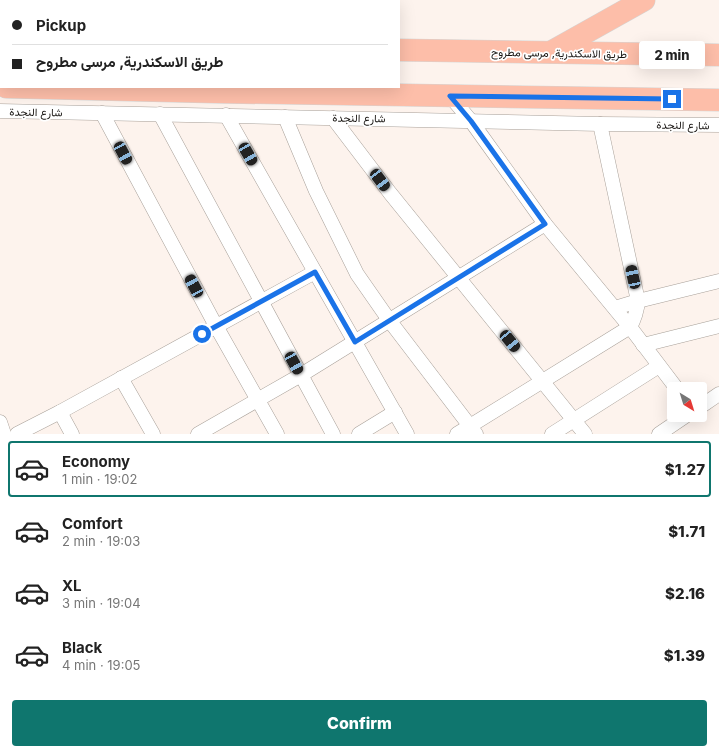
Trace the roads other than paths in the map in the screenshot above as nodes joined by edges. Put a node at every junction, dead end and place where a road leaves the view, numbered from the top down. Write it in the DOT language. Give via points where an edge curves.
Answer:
graph roads {
  1 [pos="644,0"];
  2 [pos="400,50"];
  3 [pos="548,53"];
  4 [pos="719,55"];
  5 [pos="111,88"];
  6 [pos="216,89"];
  7 [pos="450,96"];
  8 [pos="719,100"];
  9 [pos="0,111"];
  10 [pos="102,113"];
  11 [pos="160,114"];
  12 [pos="226,116"];
  13 [pos="285,117"];
  14 [pos="333,118"];
  15 [pos="471,121"];
  16 [pos="600,124"];
  17 [pos="719,125"];
  18 [pos="545,224"];
  19 [pos="315,272"];
  20 [pos="458,278"];
  21 [pos="719,281"];
  22 [pos="638,301"];
  23 [pos="261,302"];
  24 [pos="615,308"];
  25 [pos="389,320"];
  26 [pos="216,326"];
  27 [pos="630,326"];
  28 [pos="719,326"];
  29 [pos="355,342"];
  30 [pos="643,345"];
  31 [pos="659,366"];
  32 [pos="301,375"];
  33 [pos="120,378"];
  34 [pos="542,381"];
  35 [pos="672,382"];
  36 [pos="719,394"];
  37 [pos="258,400"];
  38 [pos="707,402"];
  39 [pos="60,412"];
  40 [pos="395,412"];
  41 [pos="574,420"];
  42 [pos="0,422"];
  43 [pos="677,422"];
  44 [pos="473,430"];
  45 [pos="4,434"];
  46 [pos="17,434"];
  47 [pos="72,434"];
  48 [pos="153,434"];
  49 [pos="198,434"];
  50 [pos="277,434"];
  51 [pos="333,434"];
  52 [pos="359,434"];
  53 [pos="407,434"];
  54 [pos="457,434"];
  55 [pos="552,434"];
  56 [pos="585,434"];
  57 [pos="659,434"];
  1 -- 3 [label="main road"];
  2 -- 3 [label="main road, طريق الاسكندرية, مرسى مطروح"];
  3 -- 4 [label="main road, طريق الاسكندرية, مرسى مطروح"];
  5 -- 6 [label="main road"];
  6 -- 7 [label="main road"];
  7 -- 8 [label="main road"];
  7 -- 15 [label="street"];
  9 -- 10 [label="street, شارع النجدة"];
  10 -- 11 [label="street, شارع النجدة"];
  10 -- 26 [label="street"];
  11 -- 12 [label="street, شارع النجدة"];
  11 -- 23 [label="street"];
  12 -- 13 [label="street, شارع النجدة"];
  12 -- 19 [label="street"];
  13 -- 14 [label="street, شارع النجدة"];
  13 -- 25 [label="street" via="316,191 351,262"];
  14 -- 15 [label="street, شارع النجدة"];
  14 -- 20 [label="street"];
  15 -- 16 [label="street, شارع النجدة"];
  15 -- 18 [label="street"];
  16 -- 17 [label="street, شارع النجدة"];
  16 -- 22 [label="street"];
  18 -- 20 [label="street"];
  18 -- 24 [label="street"];
  19 -- 23 [label="street"];
  19 -- 29 [label="street"];
  20 -- 25 [label="street"];
  20 -- 34 [label="street"];
  21 -- 22 [label="street"];
  22 -- 24 [label="street"];
  22 -- 27 [label="street" via="638,309"];
  23 -- 26 [label="street"];
  23 -- 32 [label="street"];
  24 -- 27 [label="street"];
  25 -- 29 [label="street"];
  25 -- 44 [label="street"];
  26 -- 33 [label="street"];
  26 -- 37 [label="street"];
  27 -- 30 [label="street"];
  27 -- 34 [label="street"];
  28 -- 30 [label="street"];
  29 -- 32 [label="street"];
  29 -- 40 [label="street"];
  30 -- 31 [label="street"];
  31 -- 35 [label="street"];
  31 -- 41 [label="street"];
  32 -- 37 [label="street"];
  32 -- 51 [label="street"];
  33 -- 39 [label="street"];
  33 -- 48 [label="street"];
  34 -- 41 [label="street"];
  34 -- 44 [label="street"];
  36 -- 38 [label="street"];
  37 -- 49 [label="street"];
  37 -- 50 [label="street"];
  39 -- 46 [label="street"];
  39 -- 47 [label="street"];
  40 -- 52 [label="street"];
  40 -- 53 [label="street"];
  41 -- 55 [label="street"];
  41 -- 56 [label="street"];
  42 -- 45 [label="street"];
  43 -- 57 [label="street"];
  44 -- 54 [label="street"];
}
